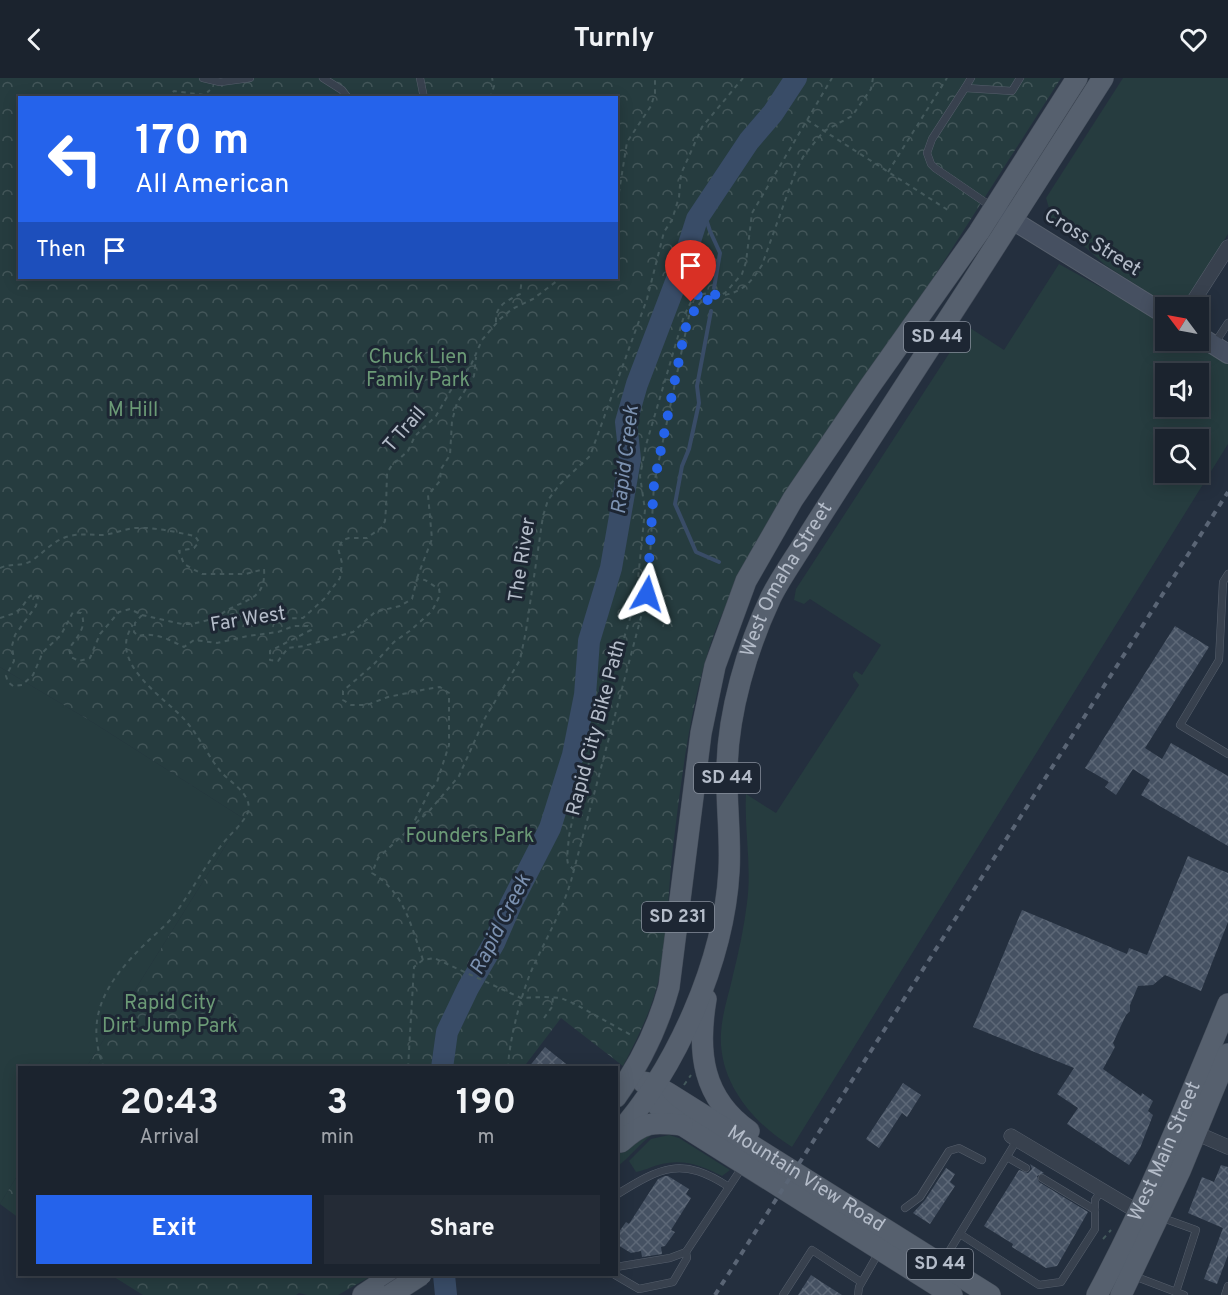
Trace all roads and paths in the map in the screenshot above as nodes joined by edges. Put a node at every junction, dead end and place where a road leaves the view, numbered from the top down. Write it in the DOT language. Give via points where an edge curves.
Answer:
graph roads {
  1 [pos="203,78"];
  2 [pos="250,78"];
  3 [pos="323,78"];
  4 [pos="420,78"];
  5 [pos="492,78"];
  6 [pos="655,78"];
  7 [pos="743,78"];
  8 [pos="832,78"];
  9 [pos="873,78"];
  10 [pos="947,78"];
  11 [pos="971,78"];
  12 [pos="1020,78"];
  13 [pos="1077,78"];
  14 [pos="1103,78"];
  15 [pos="220,82"];
  16 [pos="965,88"];
  17 [pos="168,96"];
  18 [pos="346,96"];
  19 [pos="424,96"];
  20 [pos="491,96"];
  21 [pos="807,120"];
  22 [pos="824,131"];
  23 [pos="888,172"];
  24 [pos="618,198"];
  25 [pos="994,208"];
  26 [pos="951,212"];
  27 [pos="1012,220"];
  28 [pos="1228,247"];
  29 [pos="522,279"];
  30 [pos="560,279"];
  31 [pos="720,296"];
  32 [pos="1196,297"];
  33 [pos="1155,308"];
  34 [pos="1228,322"];
  35 [pos="496,323"];
  36 [pos="1213,345"];
  37 [pos="476,354"];
  38 [pos="0,568"];
  39 [pos="1228,574"];
  40 [pos="417,579"];
  41 [pos="142,615"];
  42 [pos="0,618"];
  43 [pos="216,619"];
  44 [pos="135,623"];
  45 [pos="1228,754"];
  46 [pos="695,787"];
  47 [pos="411,828"];
  48 [pos="574,870"];
  49 [pos="423,960"];
  50 [pos="712,965"];
  51 [pos="521,998"];
  52 [pos="553,998"];
  53 [pos="1228,1004"];
  54 [pos="544,1018"];
  55 [pos="631,1035"];
  56 [pos="1228,1054"];
  57 [pos="103,1066"];
  58 [pos="408,1066"];
  59 [pos="508,1066"];
  60 [pos="691,1069"];
  61 [pos="683,1088"];
  62 [pos="653,1092"];
  63 [pos="618,1095"];
  64 [pos="682,1125"];
  65 [pos="1187,1130"];
  66 [pos="618,1134"];
  67 [pos="1014,1138"];
  68 [pos="618,1145"];
  69 [pos="1228,1147"];
  70 [pos="749,1156"];
  71 [pos="1007,1157"];
  72 [pos="982,1160"];
  73 [pos="1026,1168"];
  74 [pos="1042,1178"];
  75 [pos="729,1187"];
  76 [pos="1101,1191"];
  77 [pos="618,1194"];
  78 [pos="905,1208"];
  79 [pos="1095,1210"];
  80 [pos="1152,1218"];
  81 [pos="960,1234"];
  82 [pos="885,1241"];
  83 [pos="686,1252"];
  84 [pos="618,1267"];
  85 [pos="1122,1270"];
  86 [pos="936,1273"];
  87 [pos="392,1276"];
  88 [pos="418,1276"];
  89 [pos="617,1276"];
  90 [pos="861,1282"];
  91 [pos="1228,1286"];
  92 [pos="1176,1292"];
  93 [pos="375,1293"];
  94 [pos="783,1295"];
  95 [pos="858,1295"];
  96 [pos="952,1295"];
  97 [pos="990,1295"];
  98 [pos="1097,1295"];
  99 [pos="1121,1295"];
  100 [pos="1184,1295"];
  101 [pos="1225,1295"];
  1 -- 15 [label="lane"];
  2 -- 15 [label="lane"];
  3 -- 18 [label="lane"];
  4 -- 19 [label="lane"];
  5 -- 20 [label="path"];
  6 -- 24 [label="path" via="651,106 627,142"];
  7 -- 47 [label="path, The River" via="702,127 681,174 679,196 664,232 647,299 590,456 548,500 520,660 485,718 459,776"];
  8 -- 21 [label="path, Rapid City Bike Path"];
  9 -- 22 [label="path" via="871,89 852,116"];
  10 -- 23 [label="path"];
  11 -- 16 [label="lane"];
  12 -- 16 [label="lane" via="1012,91"];
  13 -- 25 [label="main road, West Omaha Street / SD 44"];
  14 -- 27 [label="main road, West Omaha Street / SD 44"];
  15 -- 17 [label="path" via="204,95 174,91"];
  16 -- 25 [label="lane" via="927,153 935,168"];
  21 -- 22 [label="path"];
  21 -- 31 [label="path, Rapid City Bike Path" via="752,213 742,274"];
  22 -- 23 [label="path"];
  22 -- 31 [label="path" via="795,173 754,278 737,292"];
  23 -- 26 [label="path"];
  25 -- 27 [label="street, Cross Street"];
  25 -- 46 [label="main road, West Omaha Street / SD 44" via="794,499 746,581 715,666"];
  27 -- 33 [label="street, Cross Street"];
  27 -- 50 [label="main road, West Omaha Street / SD 44" via="772,596 742,674 731,723 727,766 729,870"];
  28 -- 32 [label="street"];
  29 -- 35 [label="path" via="520,294 499,306"];
  30 -- 35 [label="path, T Trail"];
  31 -- 48 [label="path, Rapid City Bike Path" via="701,302 689,316 685,330 654,484 645,602"];
  31 -- 48 [label="path" via="697,295 684,316 646,445 640,476 645,510 636,599 606,681 594,747 576,803 567,858"];
  34 -- 36 [label="lane"];
  35 -- 37 [label="path, T Trail"];
  37 -- 40 [label="path" via="474,376 457,403 452,421 450,455 441,469 440,481 428,495 432,539"];
  37 -- 43 [label="path, T Trail" via="436,416 387,473 382,527 367,538 342,540 338,548 340,578 311,612 299,619 253,619 233,614"];
  38 -- 43 [label="path" via="31,561 46,547 80,534 106,535 153,528 195,536 199,542 194,548 178,551 184,564 202,574 246,574 264,569 260,591"];
  39 -- 45 [label="lane" via="1223,582 1219,660 1180,725"];
  40 -- 44 [label="path, Far West" via="412,599 375,612 353,632 288,648 278,661 270,660 270,651 310,630 308,626 217,643 194,640 184,647 160,636 138,636"];
  40 -- 47 [label="path" via="439,589 432,611 343,691 343,700 351,705 367,705 440,687 449,693 449,745 437,782"];
  41 -- 42 [label="path" via="130,609 119,612 100,634 90,658 79,661 71,657 69,649 81,633 84,619 81,613 74,612 61,635 43,652 33,675 16,687 6,679 14,661 12,643 38,597 30,596 21,608"];
  41 -- 43 [label="path, T Trail" via="182,624"];
  41 -- 44 [label="path"];
  44 -- 57 [label="path" via="127,645 135,670 187,722 249,807 172,918 108,987 98,1010 95,1033"];
  46 -- 62 [label="main road" via="689,946 673,1014 649,1068"];
  46 -- 63 [label="main road, West Omaha Street / SD 231" via="669,987 650,1040"];
  47 -- 49 [label="path, The River" via="378,858 372,873 384,880 404,904"];
  48 -- 51 [label="path, Rapid City Bike Path"];
  49 -- 51 [label="path" via="434,958"];
  49 -- 58 [label="path" via="414,967"];
  50 -- 62 [label="main road, West Omaha Street"];
  50 -- 82 [label="main road, SD 44" via="702,1053 720,1103 748,1130 843,1190"];
  51 -- 52 [label="path"];
  51 -- 59 [label="path, Rapid City Bike Path"];
  52 -- 54 [label="path"];
  52 -- 55 [label="path" via="575,1004"];
  53 -- 65 [label="main road, West Main Street"];
  56 -- 65 [label="main road, West Main Street"];
  60 -- 61 [label="path"];
  62 -- 63 [label="main road" via="635,1084"];
  62 -- 64 [label="main road, Mountain View Road / SD 44"];
  62 -- 66 [label="main road, West Omaha Street"];
  62 -- 70 [label="main road, Mountain View Road / SD 44"];
  64 -- 68 [label="main road" via="653,1122"];
  64 -- 70 [label="main road, Mountain View Road / SD 44"];
  65 -- 69 [label="street"];
  65 -- 80 [label="main road, West Main Street"];
  67 -- 71 [label="lane"];
  67 -- 76 [label="street"];
  70 -- 75 [label="lane"];
  70 -- 82 [label="main road, Mountain View Road / SD 44"];
  71 -- 73 [label="lane"];
  71 -- 81 [label="lane"];
  72 -- 78 [label="lane" via="959,1148 949,1151 920,1197"];
  74 -- 79 [label="lane"];
  75 -- 77 [label="lane" via="700,1171 666,1169"];
  75 -- 83 [label="lane"];
  76 -- 79 [label="lane" via="1095,1200"];
  76 -- 80 [label="street"];
  79 -- 81 [label="lane" via="1095,1229 1061,1282 1039,1285"];
  80 -- 85 [label="main road, West Main Street"];
  80 -- 92 [label="lane" via="1196,1230"];
  81 -- 86 [label="lane"];
  82 -- 86 [label="main road, Mountain View Road / SD 44"];
  82 -- 90 [label="lane"];
  83 -- 84 [label="lane"];
  83 -- 89 [label="lane" via="687,1258 673,1282 639,1289"];
  85 -- 92 [label="lane"];
  85 -- 98 [label="main road, West Main Street"];
  85 -- 99 [label="main road, West Main Street"];
  86 -- 96 [label="main road, Mountain View Road / SD 44"];
  86 -- 97 [label="main road, Mountain View Road / SD 44"];
  87 -- 93 [label="main road"];
  88 -- 93 [label="main road, bridge"];
  90 -- 94 [label="lane" via="812,1250"];
  90 -- 95 [label="lane"];
  91 -- 101 [label="lane"];
  92 -- 100 [label="lane"];
}
